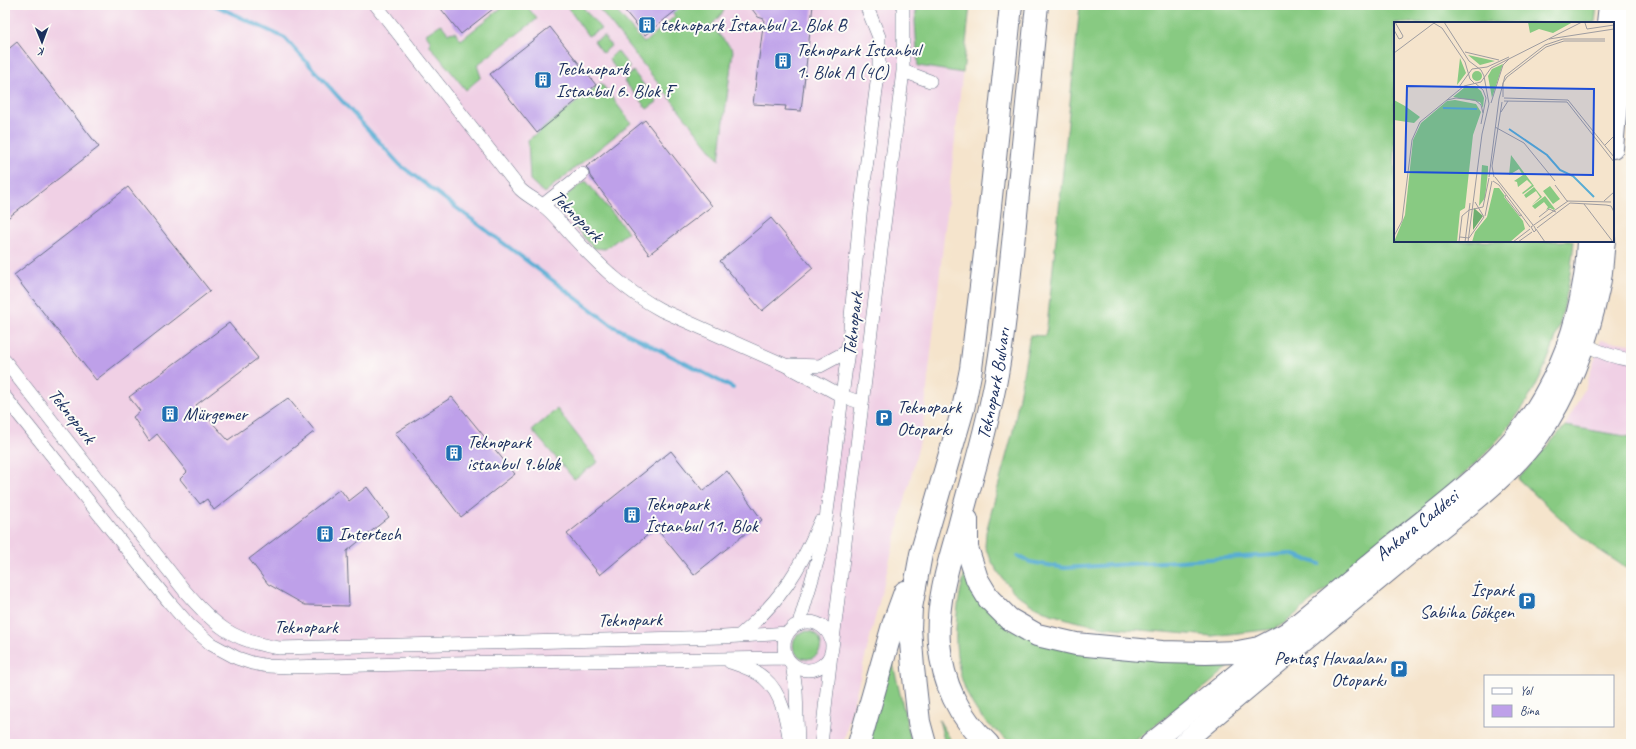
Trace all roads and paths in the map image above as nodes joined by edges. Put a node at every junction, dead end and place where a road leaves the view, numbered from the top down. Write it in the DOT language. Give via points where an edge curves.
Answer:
graph roads {
  1 [pos="376,5"];
  2 [pos="385,5"];
  3 [pos="866,5"];
  4 [pos="903,5"];
  5 [pos="996,5"];
  6 [pos="1011,5"];
  7 [pos="1037,5"];
  8 [pos="1608,5"];
  9 [pos="1626,5"];
  10 [pos="1607,22"];
  11 [pos="903,71"];
  12 [pos="1004,75"];
  13 [pos="930,81"];
  14 [pos="1614,137"];
  15 [pos="582,174"];
  16 [pos="529,198"];
  17 [pos="543,205"];
  18 [pos="1587,242"];
  19 [pos="1604,242"];
  20 [pos="1585,344"];
  21 [pos="848,351"];
  22 [pos="1631,360"];
  23 [pos="5,362"];
  24 [pos="785,365"];
  25 [pos="842,396"];
  26 [pos="5,397"];
  27 [pos="862,403"];
  28 [pos="968,493"];
  29 [pos="828,504"];
  30 [pos="921,554"];
  31 [pos="799,624"];
  32 [pos="788,633"];
  33 [pos="1286,634"];
  34 [pos="738,636"];
  35 [pos="832,651"];
  36 [pos="723,659"];
  37 [pos="790,661"];
  38 [pos="790,744"];
  39 [pos="798,744"];
  40 [pos="821,744"];
  41 [pos="859,744"];
  42 [pos="925,744"];
  43 [pos="988,744"];
  44 [pos="1150,744"];
  45 [pos="1182,744"];
  1 -- 16 [label="street, Teknopark"];
  2 -- 16 [label="street, Teknopark" via="515,175"];
  3 -- 21 [label="street, Teknopark" via="879,37 880,56 860,215"];
  4 -- 11 [label="street, Teknopark"];
  5 -- 12 [label="highway" via="996,38"];
  6 -- 12 [label="highway, Teknopark Bulvarı"];
  7 -- 28 [label="highway, Teknopark Bulvarı" via="1000,351 988,415"];
  8 -- 10 [label="main road"];
  9 -- 14 [label="main road"];
  11 -- 13 [label="street"];
  11 -- 27 [label="street, Teknopark"];
  12 -- 30 [label="highway, Teknopark Bulvarı" via="971,370 963,409"];
  15 -- 17 [label="street"];
  16 -- 17 [label="street, Teknopark"];
  17 -- 24 [label="street, Teknopark" via="600,266 642,299 689,324"];
  18 -- 33 [label="main road, Ankara Caddesi" via="1584,281 1564,353 1534,411 1512,440 1486,468"];
  19 -- 20 [label="main road, Ankara Caddesi" via="1601,284"];
  20 -- 22 [label="street" via="1599,352"];
  20 -- 45 [label="main road, Ankara Caddesi" via="1573,378 1551,417 1504,475"];
  21 -- 24 [label="street, Teknopark" via="820,366"];
  21 -- 25 [label="street, Teknopark"];
  23 -- 34 [label="street, Teknopark" via="184,590 214,622 239,638 280,648"];
  24 -- 25 [label="street, Teknopark"];
  25 -- 27 [label="street"];
  25 -- 29 [label="street, Teknopark"];
  26 -- 36 [label="street, Teknopark" via="175,609 200,636 237,658 252,663 289,667"];
  27 -- 35 [label="street, Teknopark"];
  28 -- 33 [label="highway" via="967,548 977,579 989,599 1009,619 1036,635 1076,644 1162,652 1206,653 1238,652 1259,648"];
  28 -- 43 [label="highway, Teknopark Bulvarı" via="940,602 939,642 954,702 971,728"];
  29 -- 31 [label="street, Teknopark" via="821,548"];
  29 -- 34 [label="street, Teknopark" via="793,577 768,610"];
  30 -- 41 [label="highway" via="893,625"];
  30 -- 42 [label="highway, Teknopark Bulvarı" via="913,591 910,628 918,722"];
  31 -- 32 [label="street"];
  31 -- 35 [label="street, Teknopark" via="811,622 822,627 830,636"];
  32 -- 34 [label="street, Teknopark"];
  32 -- 37 [label="street" via="784,645"];
  33 -- 44 [label="main road, Ankara Caddesi"];
  35 -- 37 [label="street, Teknopark" via="825,664 814,670 803,670"];
  35 -- 40 [label="street, Teknopark"];
  36 -- 37 [label="street, Teknopark"];
  36 -- 38 [label="street, Teknopark" via="756,673 771,686 783,708"];
  37 -- 39 [label="street" via="796,690"];
}
